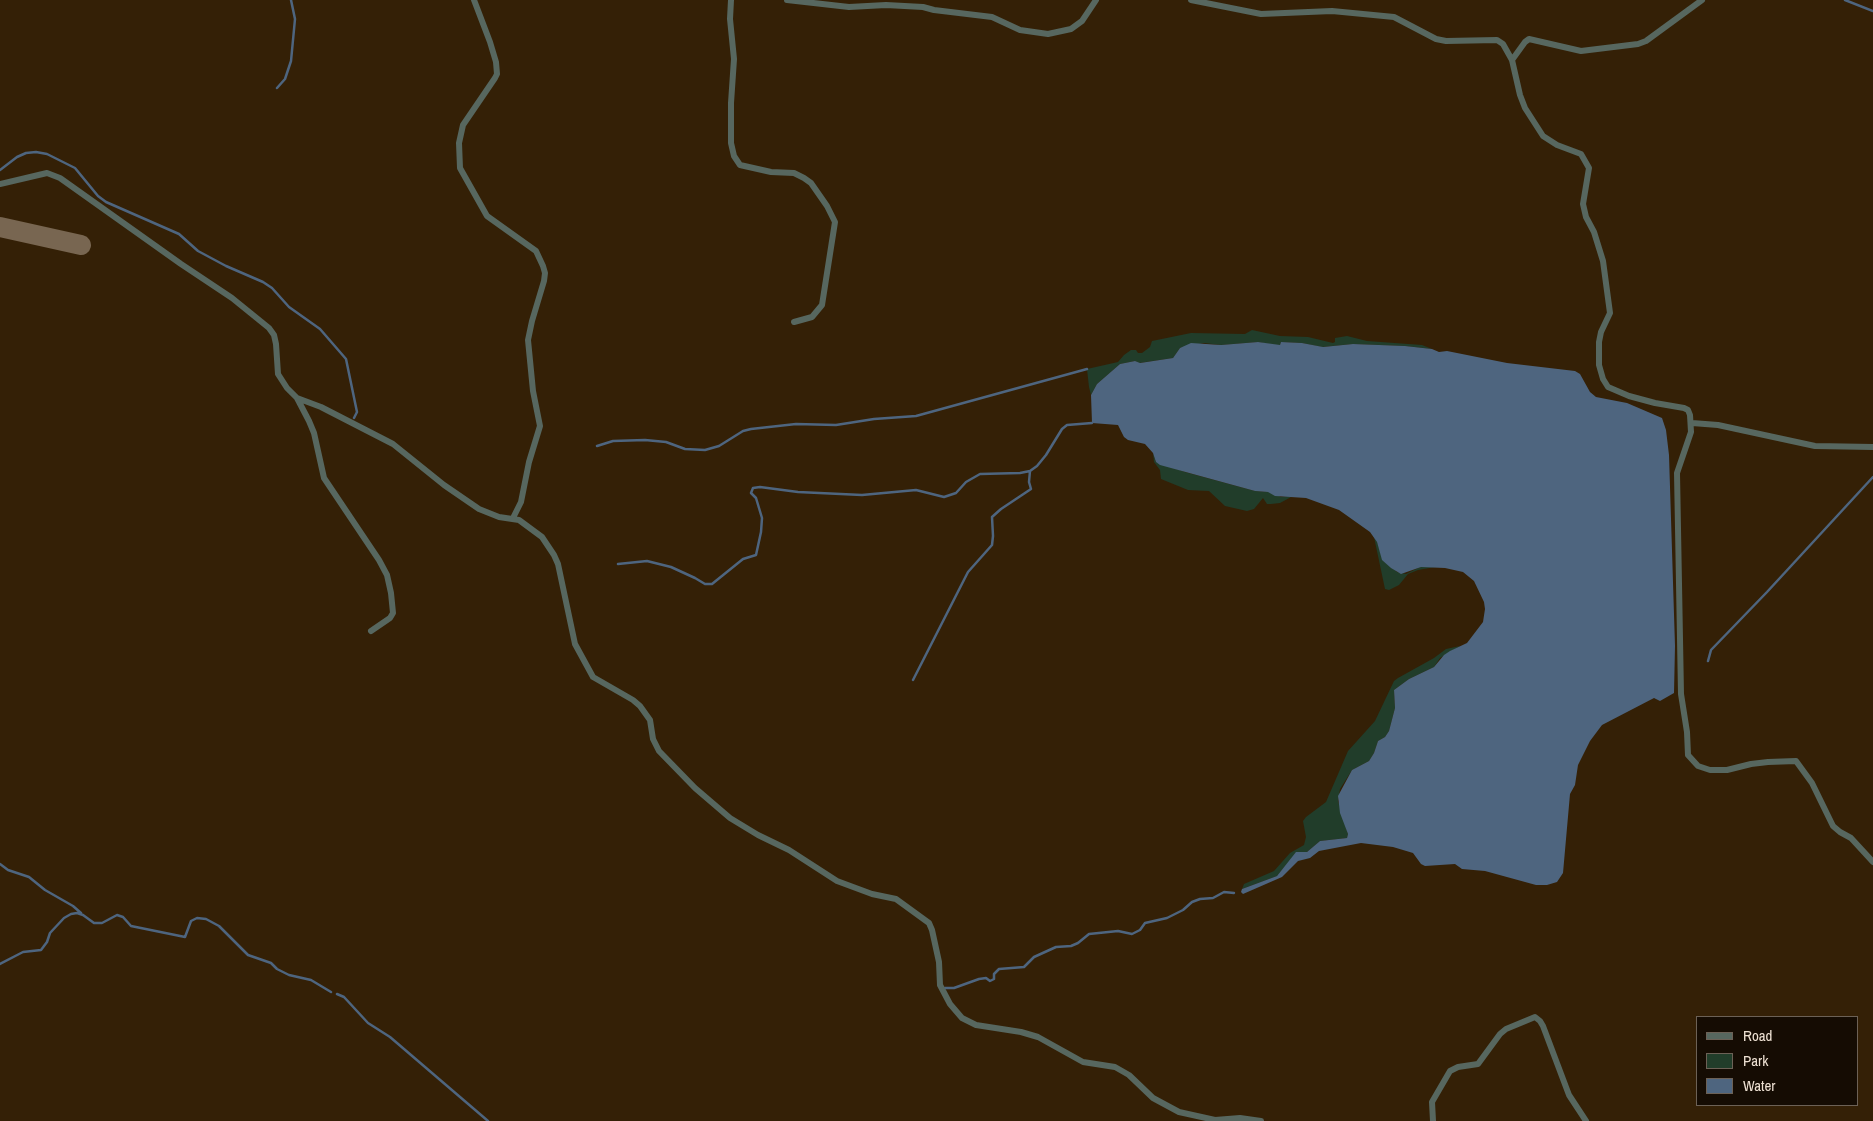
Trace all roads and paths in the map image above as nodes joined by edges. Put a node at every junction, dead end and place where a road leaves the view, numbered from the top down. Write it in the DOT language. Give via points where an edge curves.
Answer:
graph roads {
  1 [pos="474,0"];
  2 [pos="731,0"];
  3 [pos="787,0"];
  4 [pos="1096,0"];
  5 [pos="1191,0"];
  6 [pos="1702,0"];
  7 [pos="818,2"];
  8 [pos="1512,60"];
  9 [pos="0,184"];
  10 [pos="794,322"];
  11 [pos="297,398"];
  12 [pos="1692,423"];
  13 [pos="1873,447"];
  14 [pos="513,518"];
  15 [pos="371,631"];
  16 [pos="1873,862"];
  17 [pos="1261,1121"];
  18 [pos="1433,1121"];
  19 [pos="1586,1121"];
  1 -- 14 [label="street" via="490,42 497,74 463,125 458,143 460,168 487,216 536,251 545,273 528,340 540,426 521,502"];
  2 -- 10 [label="street" via="734,156 740,165 794,173 804,178 811,183 835,222 822,305 812,317"];
  3 -- 7 [label="street"];
  4 -- 7 [label="street" via="1082,21 1071,29 1048,34 1020,30 992,17 924,7 849,7"];
  5 -- 8 [label="street" via="1261,14 1332,11 1394,18 1436,39 1497,40"];
  6 -- 8 [label="street" via="1638,44 1581,51 1529,39"];
  8 -- 12 [label="street" via="1525,108 1543,136 1582,154 1588,168 1583,204 1603,261 1610,313 1599,342 1599,366 1603,379 1608,387 1629,396 1684,408 1688,410"];
  9 -- 11 [label="street" via="53,174 232,298 274,335 278,374"];
  11 -- 14 [label="street" via="393,444 479,509 499,517"];
  11 -- 15 [label="street" via="314,433 324,478 387,575 392,613"];
  12 -- 13 [label="street" via="1718,425 1815,446"];
  12 -- 16 [label="street" via="1677,473 1681,694 1688,755 1692,762 1710,770 1796,761 1812,782 1833,826 1851,838"];
  14 -- 17 [label="street" via="525,522 537,532 554,555 574,644 588,671 600,683 640,706 650,720 659,751 695,788 739,824 789,850 837,881 896,899 924,920 932,930 942,991 962,1018 1038,1037 1083,1062 1115,1067 1154,1098 1179,1112 1215,1120 1240,1118"];
  18 -- 19 [label="street" via="1432,1102 1450,1072 1458,1066 1478,1064 1506,1029 1535,1017 1543,1026 1568,1095"];
}
